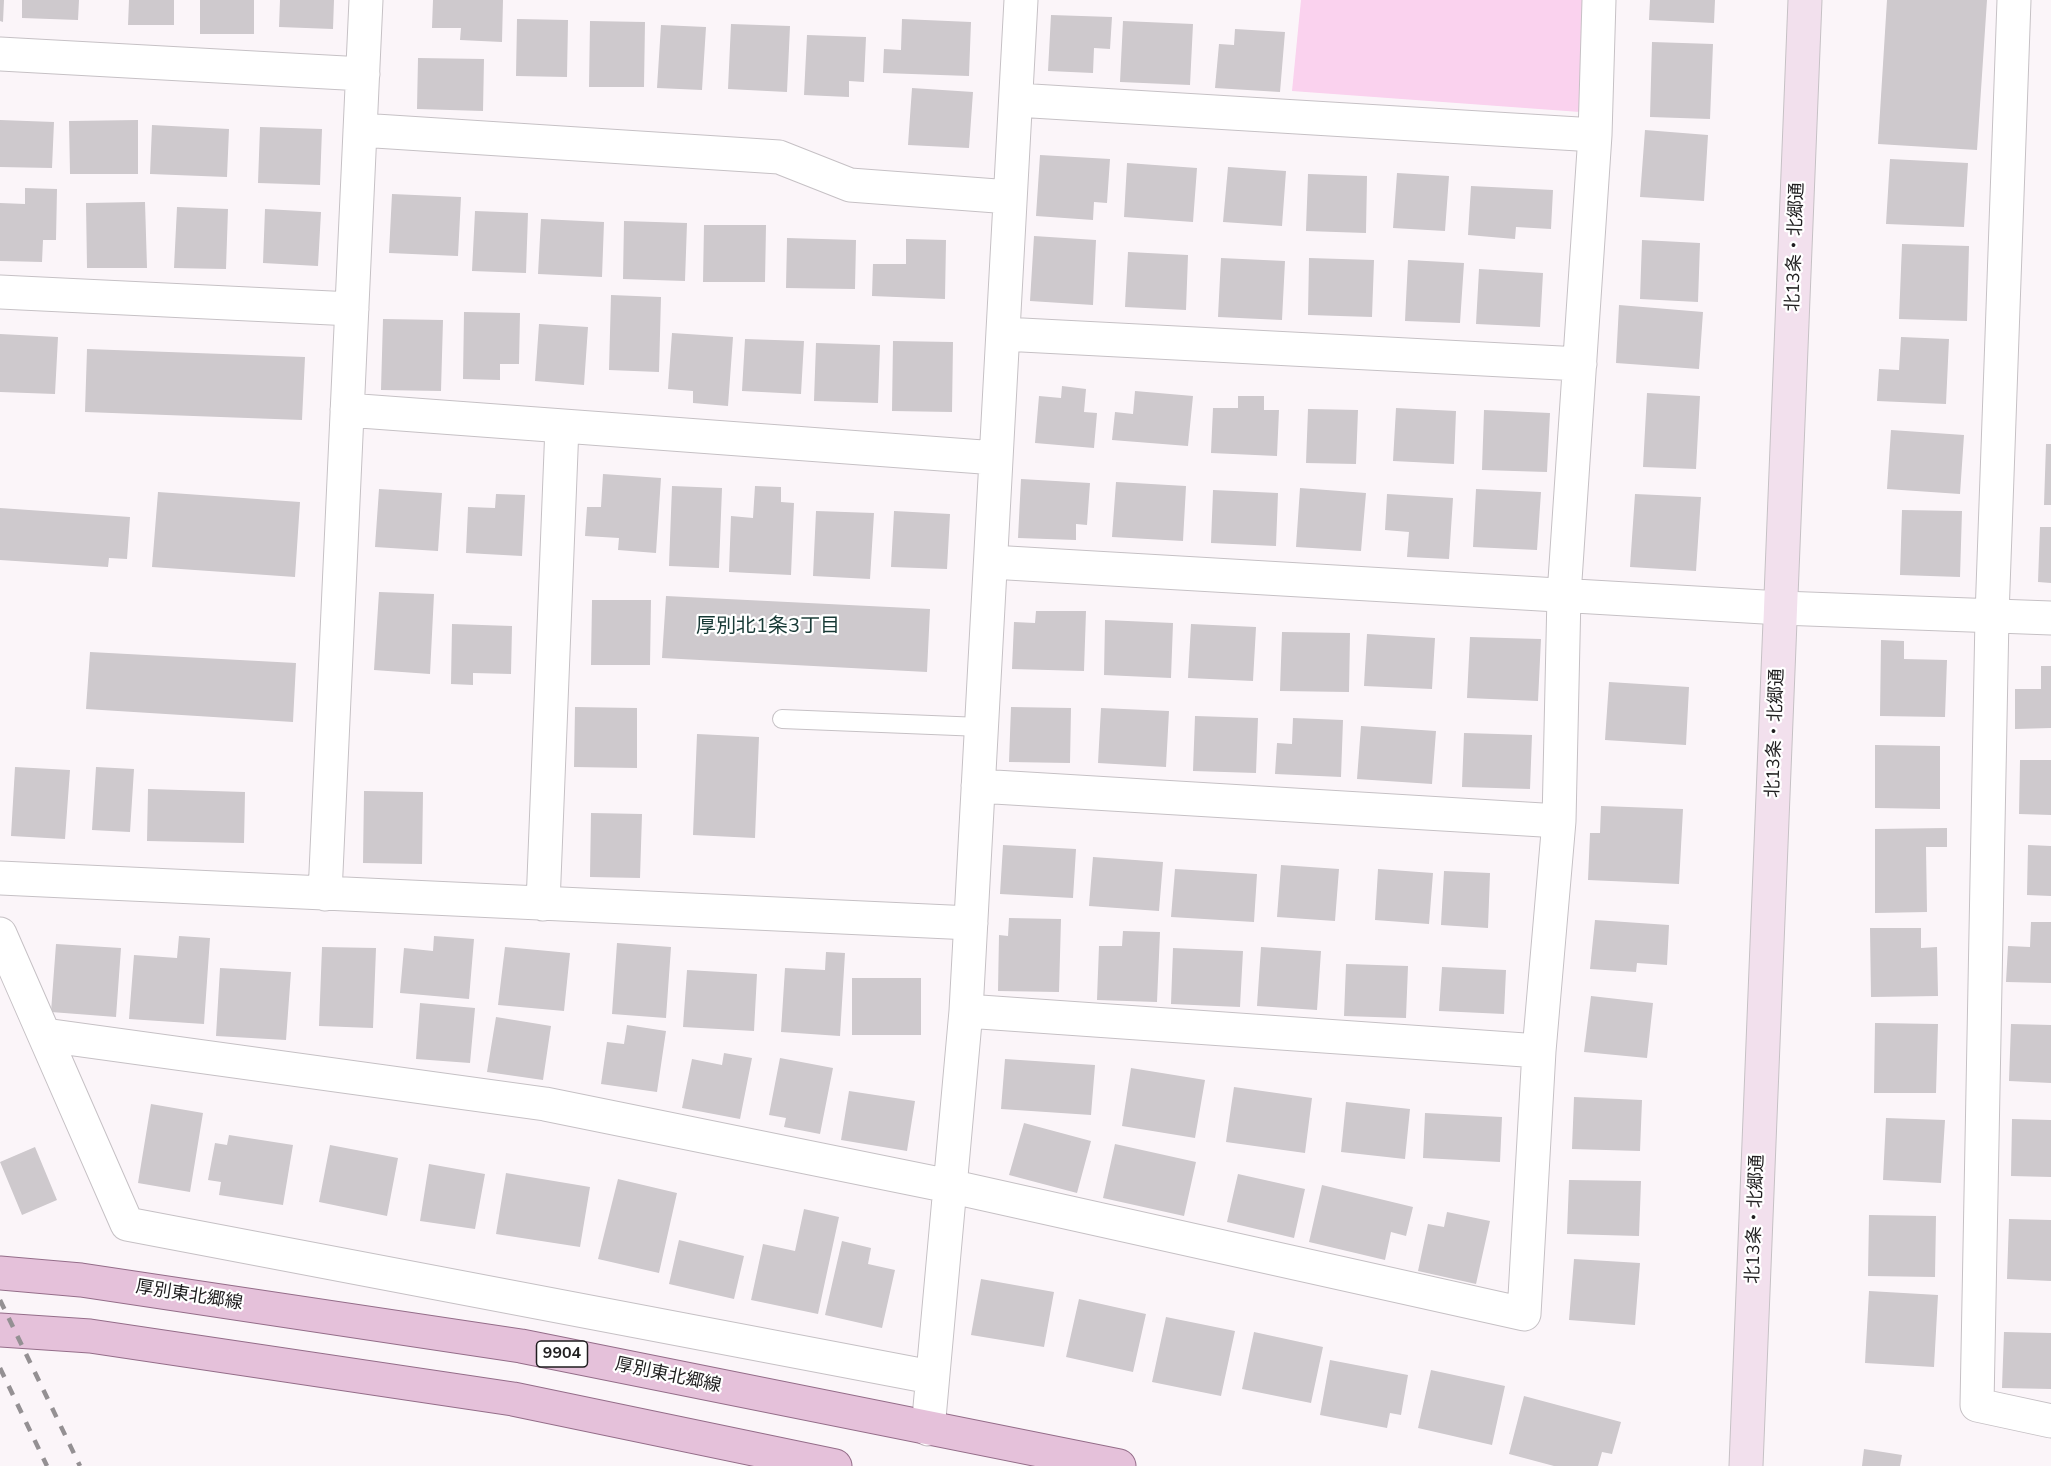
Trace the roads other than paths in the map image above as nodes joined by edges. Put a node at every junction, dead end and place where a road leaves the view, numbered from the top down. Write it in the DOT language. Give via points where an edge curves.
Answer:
graph roads {
  1 [pos="366,0"];
  2 [pos="1021,0"];
  3 [pos="1599,0"];
  4 [pos="1805,0"];
  5 [pos="2014,0"];
  6 [pos="0,54"];
  7 [pos="363,74"];
  8 [pos="1016,100"];
  9 [pos="360,130"];
  10 [pos="1595,135"];
  11 [pos="1010,197"];
  12 [pos="0,292"];
  13 [pos="352,309"];
  14 [pos="1003,334"];
  15 [pos="1580,364"];
  16 [pos="347,410"];
  17 [pos="562,426"];
  18 [pos="996,458"];
  19 [pos="991,562"];
  20 [pos="1564,595"];
  21 [pos="1781,608"];
  22 [pos="1992,616"];
  23 [pos="2051,618"];
  24 [pos="782,719"];
  25 [pos="981,727"];
  26 [pos="978,786"];
  27 [pos="1560,821"];
  28 [pos="0,878"];
  29 [pos="325,894"];
  30 [pos="543,904"];
  31 [pos="971,923"];
  32 [pos="0,934"];
  33 [pos="966,1011"];
  34 [pos="45,1035"];
  35 [pos="1539,1051"];
  36 [pos="950,1186"];
  37 [pos="0,1274"];
  38 [pos="0,1330"];
  39 [pos="931,1377"];
  40 [pos="2051,1420"];
  41 [pos="928,1429"];
  42 [pos="835,1466"];
  43 [pos="1119,1466"];
  44 [pos="1746,1466"];
  1 -- 7 [label="street"];
  2 -- 8 [label="street"];
  3 -- 10 [label="street"];
  4 -- 21 [label="main road, 北13条・北郷通"];
  5 -- 22 [label="street"];
  6 -- 7 [label="street"];
  7 -- 9 [label="street"];
  8 -- 10 [label="street"];
  8 -- 11 [label="street"];
  9 -- 11 [label="street" via="779,157 850,185"];
  9 -- 13 [label="street"];
  10 -- 15 [label="street"];
  11 -- 14 [label="street"];
  12 -- 13 [label="street"];
  13 -- 16 [label="street"];
  14 -- 15 [label="street"];
  14 -- 18 [label="street"];
  15 -- 20 [label="street"];
  16 -- 17 [label="street"];
  16 -- 29 [label="street"];
  17 -- 18 [label="street"];
  17 -- 30 [label="street"];
  18 -- 19 [label="street"];
  19 -- 20 [label="street"];
  19 -- 25 [label="street"];
  20 -- 21 [label="street"];
  20 -- 27 [label="street"];
  21 -- 22 [label="street"];
  21 -- 44 [label="main road, 北13条・北郷通"];
  22 -- 23 [label="street"];
  22 -- 40 [label="street" via="1977,1405"];
  24 -- 25 [label="lane"];
  25 -- 26 [label="street"];
  26 -- 27 [label="street"];
  26 -- 31 [label="street"];
  27 -- 35 [label="street"];
  28 -- 29 [label="street"];
  29 -- 30 [label="street"];
  30 -- 31 [label="street"];
  31 -- 33 [label="street"];
  32 -- 34 [label="street"];
  33 -- 35 [label="street"];
  33 -- 36 [label="street"];
  34 -- 36 [label="street" via="544,1104"];
  34 -- 39 [label="street" via="127,1224"];
  35 -- 36 [label="street" via="1524,1314"];
  36 -- 39 [label="street"];
  37 -- 41 [label="main road, 厚別東北郷線 / 9904" via="81,1280 521,1346"];
  38 -- 42 [label="main road" via="90,1336 513,1400"];
  39 -- 41 [label="street"];
  41 -- 43 [label="main road, 厚別東北郷線 / 9904"];
}
